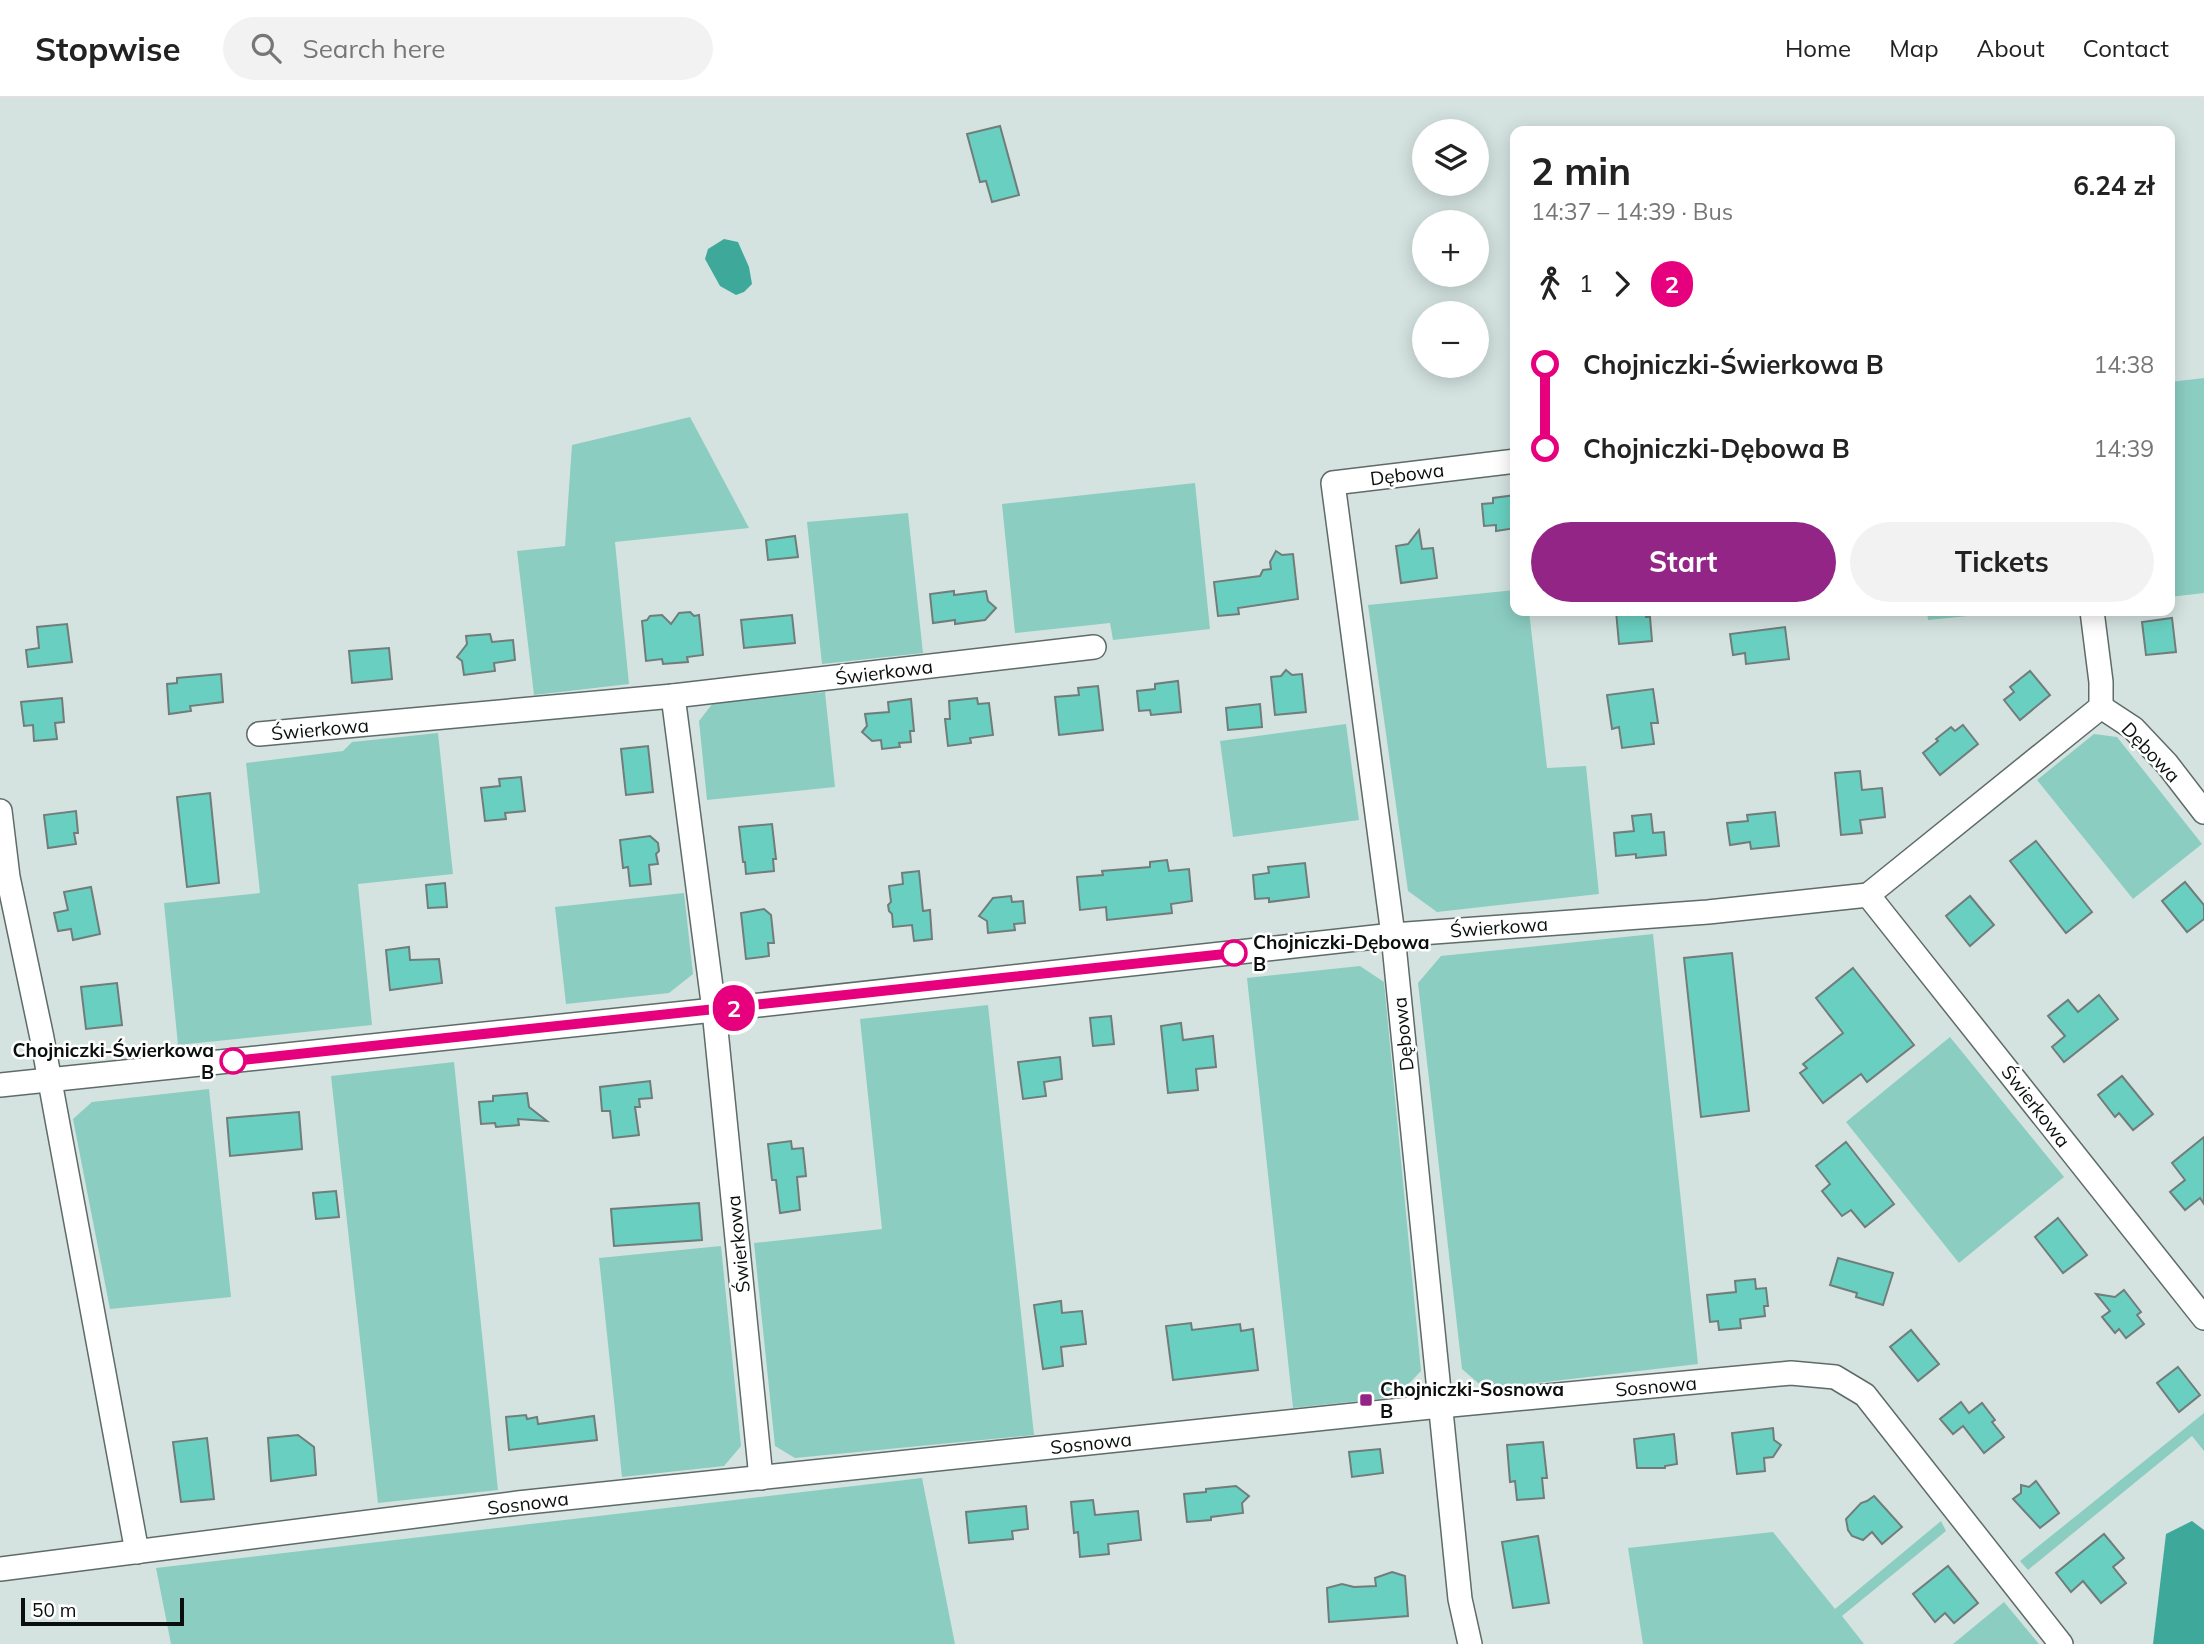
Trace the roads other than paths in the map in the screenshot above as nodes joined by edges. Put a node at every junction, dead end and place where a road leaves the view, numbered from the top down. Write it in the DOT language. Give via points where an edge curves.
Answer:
graph roads {
  1 [pos="1510,462"];
  2 [pos="2093,616"];
  3 [pos="1094,647"];
  4 [pos="673,696"];
  5 [pos="2101,707"];
  6 [pos="258,734"];
  7 [pos="0,811"];
  8 [pos="2204,812"];
  9 [pos="1868,895"];
  10 [pos="1393,935"];
  11 [pos="714,1010"];
  12 [pos="49,1080"];
  13 [pos="0,1085"];
  14 [pos="2204,1318"];
  15 [pos="1440,1406"];
  16 [pos="761,1478"];
  17 [pos="137,1552"];
  18 [pos="0,1569"];
  19 [pos="1470,1644"];
  20 [pos="2061,1644"];
  1 -- 10 [label="street, Dębowa" via="1333,483"];
  2 -- 5 [label="street"];
  3 -- 4 [label="street, Świerkowa"];
  4 -- 6 [label="street, Świerkowa"];
  4 -- 11 [label="street, Świerkowa"];
  5 -- 8 [label="street, Dębowa" via="2133,728"];
  5 -- 9 [label="street"];
  7 -- 12 [label="street" via="8,877"];
  9 -- 10 [label="street, Świerkowa" via="1708,912"];
  9 -- 14 [label="street, Świerkowa"];
  10 -- 11 [label="street, Świerkowa"];
  10 -- 15 [label="street, Dębowa"];
  11 -- 12 [label="street, Świerkowa"];
  11 -- 16 [label="street, Świerkowa"];
  12 -- 13 [label="street, Świerkowa"];
  12 -- 17 [label="street"];
  15 -- 16 [label="street, Sosnowa"];
  15 -- 19 [label="street, Dębowa" via="1460,1599"];
  15 -- 20 [label="street, Sosnowa" via="1791,1373 1835,1377 1865,1395"];
  16 -- 17 [label="street, Sosnowa" via="518,1503"];
  17 -- 18 [label="street, Sosnowa"];
}
